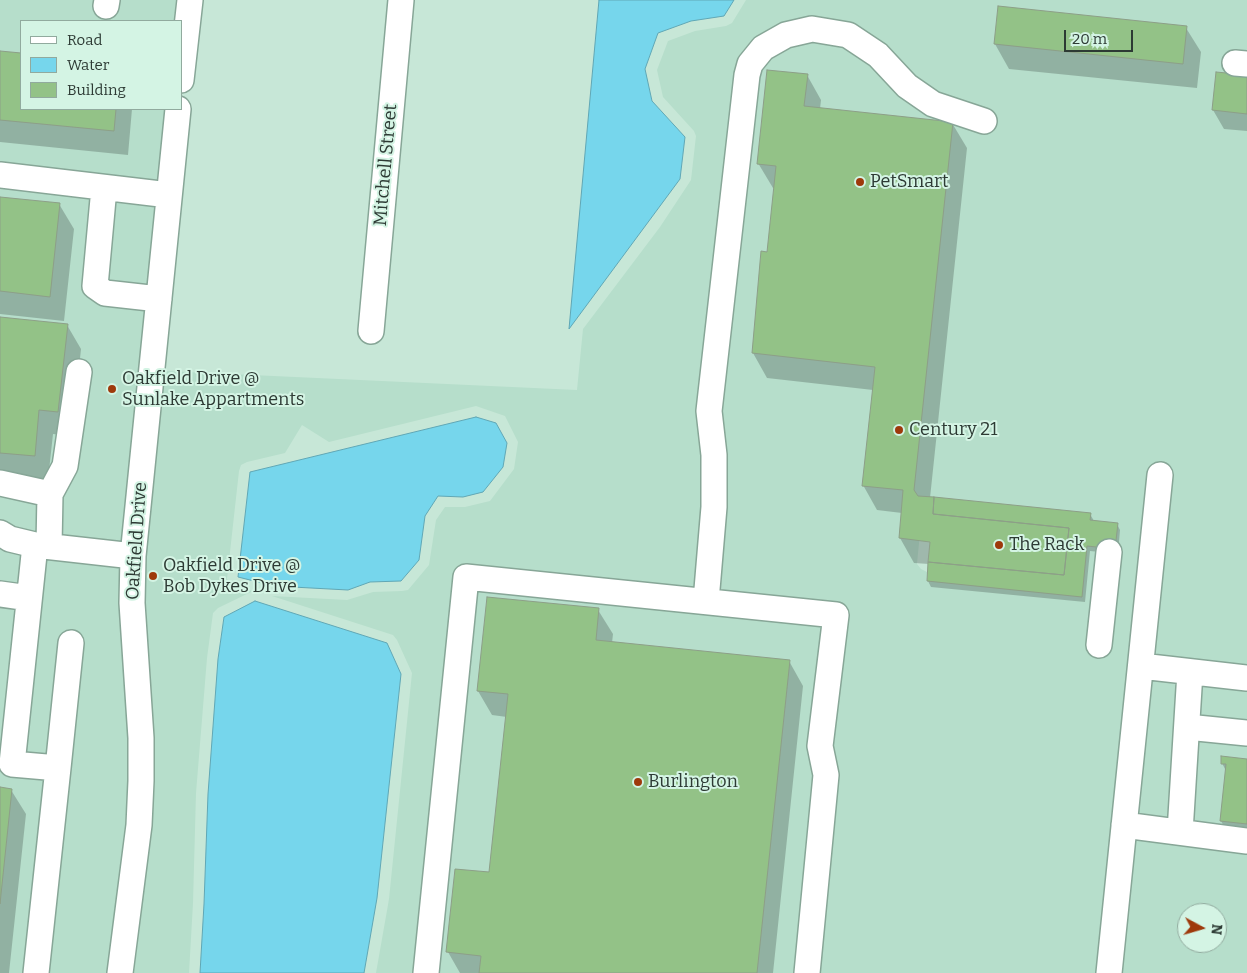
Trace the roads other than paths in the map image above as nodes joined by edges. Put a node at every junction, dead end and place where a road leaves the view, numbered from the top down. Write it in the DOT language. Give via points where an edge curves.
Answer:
graph roads {
  1 [pos="190,0"];
  2 [pos="401,0"];
  3 [pos="182,71"];
  4 [pos="178,110"];
  5 [pos="984,121"];
  6 [pos="0,175"];
  7 [pos="104,188"];
  8 [pos="169,195"];
  9 [pos="159,299"];
  10 [pos="371,330"];
  11 [pos="79,372"];
  12 [pos="1160,475"];
  13 [pos="0,483"];
  14 [pos="50,494"];
  15 [pos="0,533"];
  16 [pos="42,546"];
  17 [pos="1109,552"];
  18 [pos="133,556"];
  19 [pos="0,594"];
  20 [pos="29,598"];
  21 [pos="706,602"];
  22 [pos="70,642"];
  23 [pos="1099,645"];
  24 [pos="11,665"];
  25 [pos="1140,666"];
  26 [pos="1190,672"];
  27 [pos="1247,673"];
  28 [pos="1247,678"];
  29 [pos="8,711"];
  30 [pos="1187,727"];
  31 [pos="1247,733"];
  32 [pos="6,764"];
  33 [pos="58,768"];
  34 [pos="1124,825"];
  35 [pos="1180,832"];
  36 [pos="1247,840"];
  37 [pos="36,973"];
  38 [pos="120,973"];
  39 [pos="426,973"];
  40 [pos="807,973"];
  41 [pos="1109,973"];
  1 -- 3 [label="street"];
  2 -- 10 [label="street, Mitchell Street"];
  4 -- 8 [label="street, Oakfield Drive"];
  5 -- 21 [label="street" via="933,104 907,86 878,55 848,35 812,29 786,35 763,48 750,64 709,411 714,455 714,506"];
  6 -- 7 [label="street"];
  7 -- 8 [label="street"];
  7 -- 9 [label="street" via="95,286 105,293"];
  8 -- 9 [label="street, Oakfield Drive"];
  9 -- 18 [label="street, Oakfield Drive"];
  11 -- 14 [label="street" via="65,466"];
  12 -- 25 [label="street"];
  13 -- 14 [label="street"];
  14 -- 16 [label="street"];
  15 -- 16 [label="street" via="10,539"];
  16 -- 18 [label="street"];
  16 -- 20 [label="street"];
  17 -- 23 [label="street"];
  18 -- 38 [label="street, Oakfield Drive" via="132,603 141,781"];
  19 -- 20 [label="street"];
  20 -- 24 [label="street"];
  21 -- 39 [label="street" via="466,577"];
  21 -- 40 [label="street" via="836,615 820,746 826,775"];
  22 -- 33 [label="street"];
  24 -- 29 [label="street"];
  25 -- 26 [label="street"];
  25 -- 34 [label="street"];
  26 -- 28 [label="street"];
  26 -- 30 [label="street"];
  27 -- 28 [label="street"];
  29 -- 32 [label="street"];
  30 -- 31 [label="street"];
  30 -- 35 [label="street"];
  32 -- 33 [label="street"];
  33 -- 37 [label="street"];
  34 -- 35 [label="street"];
  34 -- 41 [label="street"];
  35 -- 36 [label="street"];
}
